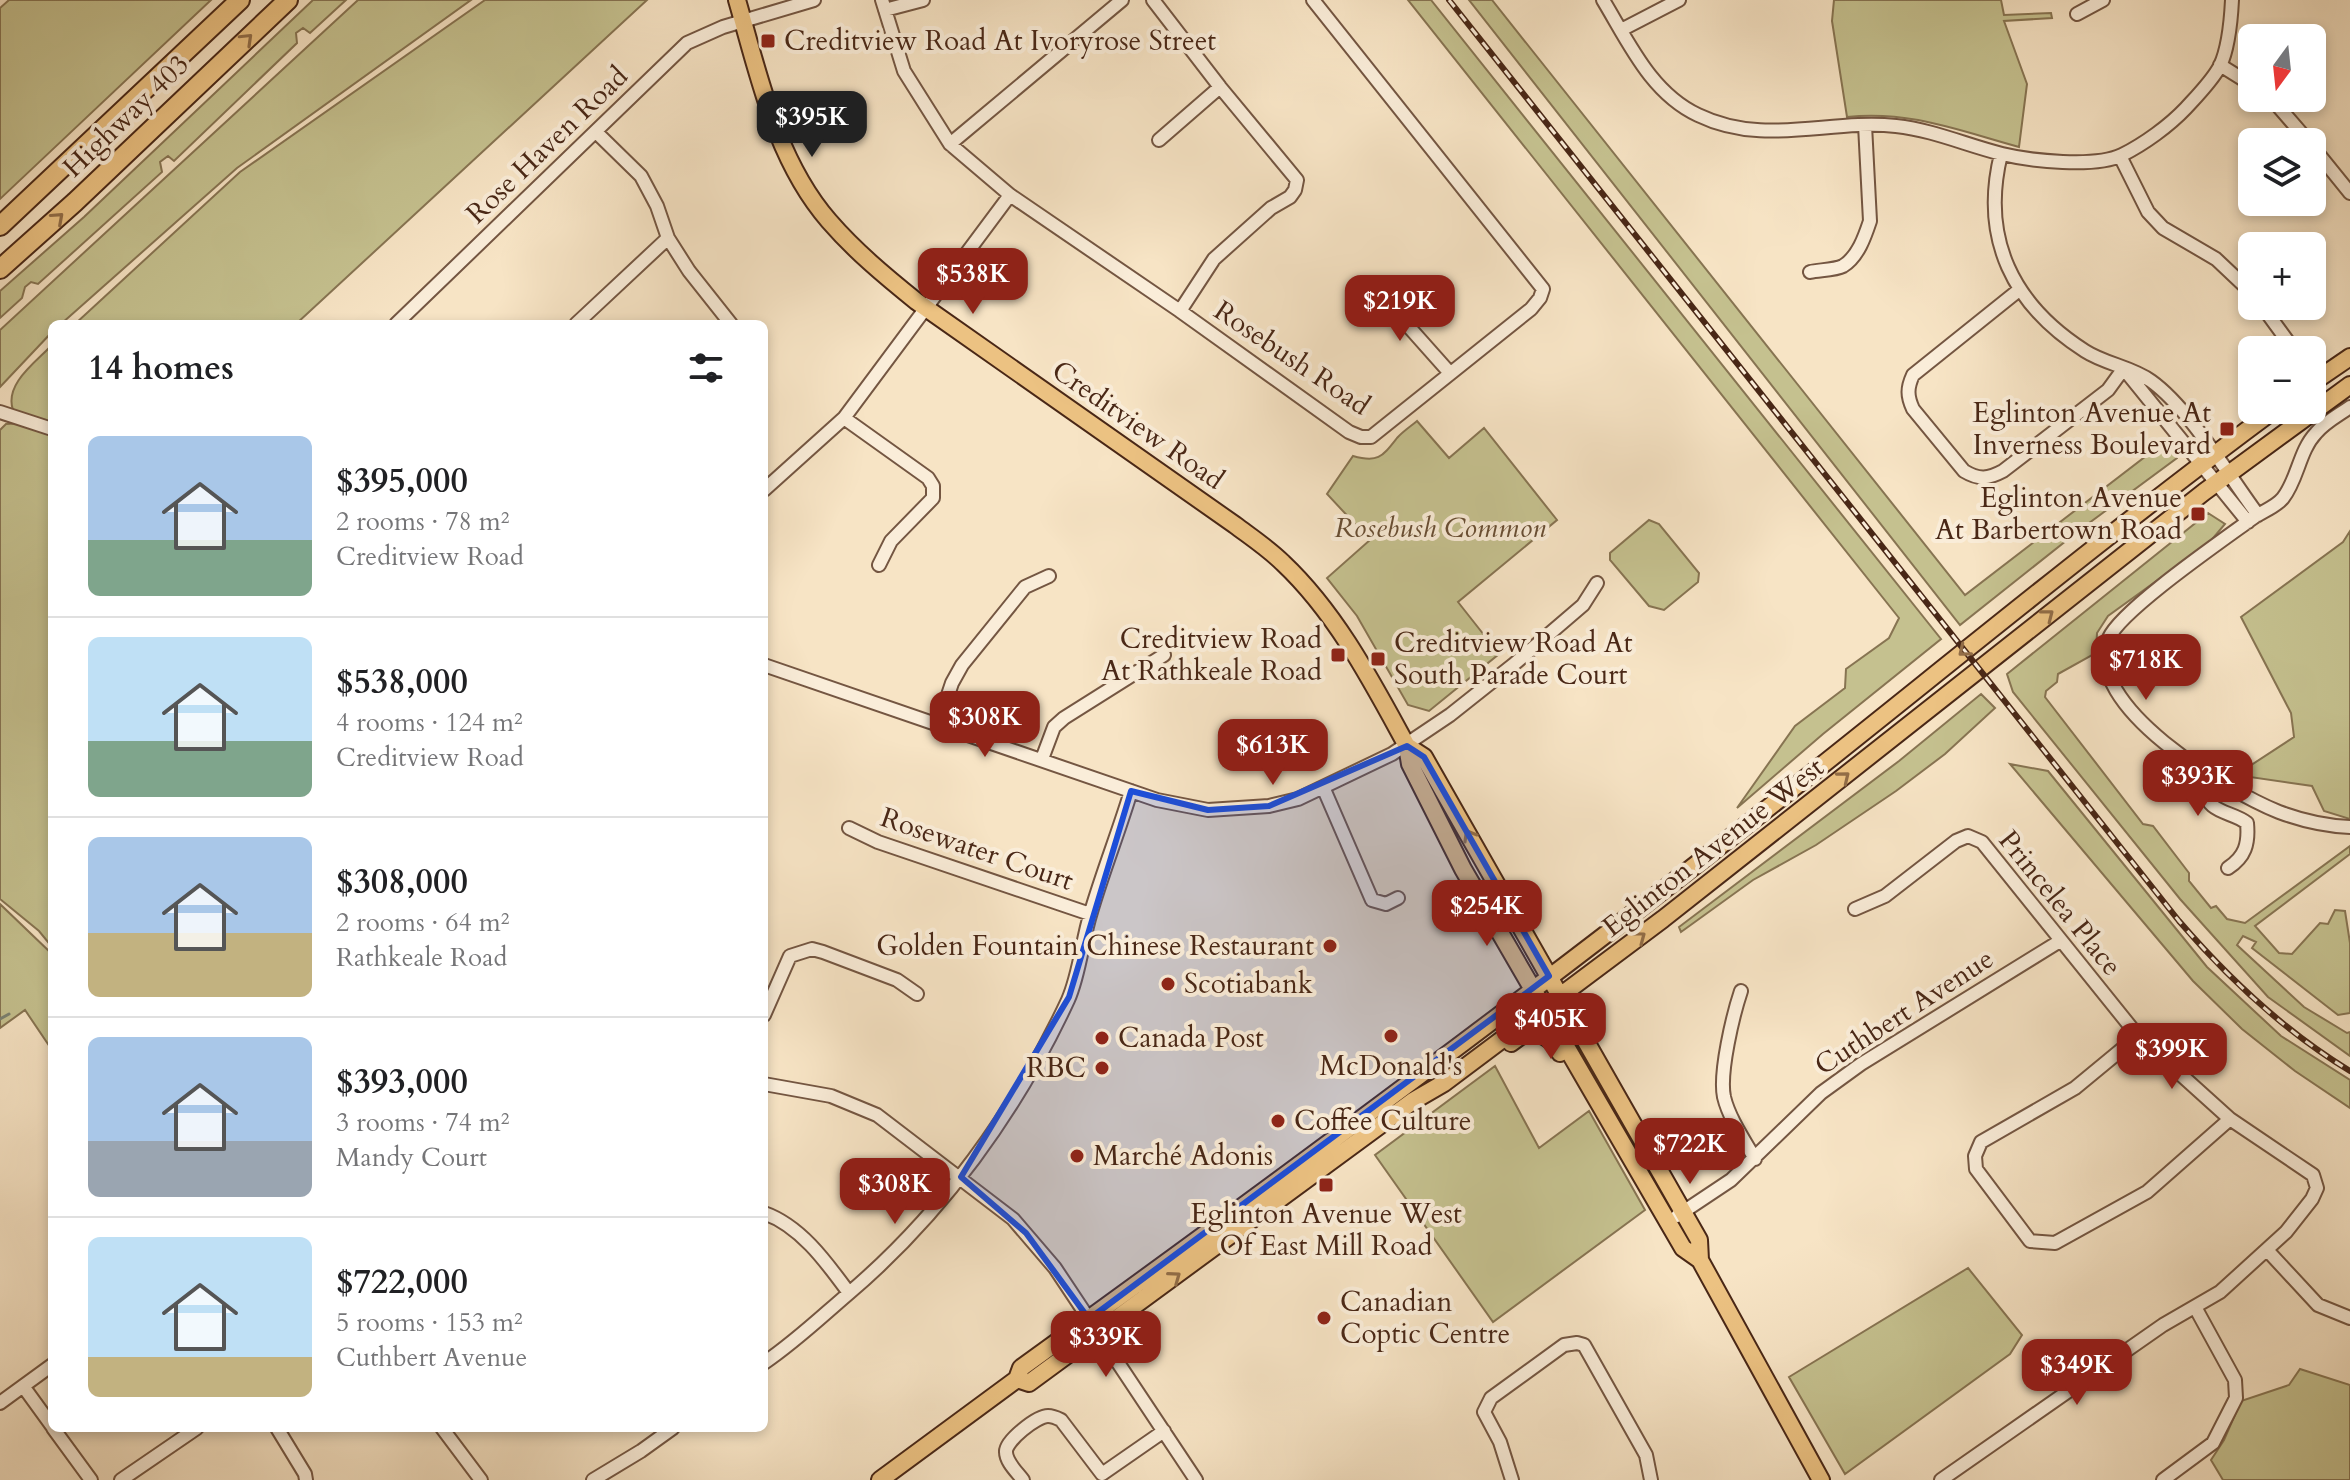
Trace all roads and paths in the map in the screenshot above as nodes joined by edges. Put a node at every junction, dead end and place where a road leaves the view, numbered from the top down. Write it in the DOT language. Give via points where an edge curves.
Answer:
graph roads {
  1 [pos="240,0"];
  2 [pos="288,0"];
  3 [pos="737,0"];
  4 [pos="814,0"];
  5 [pos="923,0"];
  6 [pos="1122,0"];
  7 [pos="1153,0"];
  8 [pos="1313,0"];
  9 [pos="1603,0"];
  10 [pos="1679,0"];
  11 [pos="2103,0"];
  12 [pos="2232,0"];
  13 [pos="884,5"];
  14 [pos="2077,14"];
  15 [pos="744,23"];
  16 [pos="1621,30"];
  17 [pos="2220,65"];
  18 [pos="2238,76"];
  19 [pos="1220,87"];
  20 [pos="2283,112"];
  21 [pos="1865,125"];
  22 [pos="2297,128"];
  23 [pos="596,132"];
  24 [pos="1159,140"];
  25 [pos="950,144"];
  26 [pos="2001,154"];
  27 [pos="2120,156"];
  28 [pos="2326,163"];
  29 [pos="2350,193"];
  30 [pos="1010,195"];
  31 [pos="0,226"];
  32 [pos="668,238"];
  33 [pos="0,269"];
  34 [pos="1810,272"];
  35 [pos="2238,280"];
  36 [pos="2019,290"];
  37 [pos="1377,291"];
  38 [pos="926,308"];
  39 [pos="1180,311"];
  40 [pos="400,320"];
  41 [pos="580,320"];
  42 [pos="728,320"];
  43 [pos="2350,357"];
  44 [pos="2124,368"];
  45 [pos="1449,372"];
  46 [pos="2326,373"];
  47 [pos="2350,385"];
  48 [pos="2350,407"];
  49 [pos="0,412"];
  50 [pos="844,418"];
  51 [pos="2255,424"];
  52 [pos="48,428"];
  53 [pos="2208,459"];
  54 [pos="2222,478"];
  55 [pos="768,486"];
  56 [pos="2253,518"];
  57 [pos="879,565"];
  58 [pos="1049,576"];
  59 [pos="1597,583"];
  60 [pos="1164,655"];
  61 [pos="768,666"];
  62 [pos="938,725"];
  63 [pos="1407,746"];
  64 [pos="1042,759"];
  65 [pos="2218,781"];
  66 [pos="1323,787"];
  67 [pos="1131,791"];
  68 [pos="2350,827"];
  69 [pos="849,828"];
  70 [pos="2228,868"];
  71 [pos="1398,898"];
  72 [pos="1855,909"];
  73 [pos="1090,914"];
  74 [pos="2060,941"];
  75 [pos="1549,976"];
  76 [pos="1533,989"];
  77 [pos="1741,991"];
  78 [pos="917,994"];
  79 [pos="1561,996"];
  80 [pos="768,1006"];
  81 [pos="1544,1008"];
  82 [pos="2138,1036"];
  83 [pos="1480,1056"];
  84 [pos="768,1085"];
  85 [pos="1592,1094"];
  86 [pos="2230,1119"];
  87 [pos="1755,1159"];
  88 [pos="961,1177"];
  89 [pos="768,1215"];
  90 [pos="1675,1217"];
  91 [pos="2267,1250"];
  92 [pos="849,1293"];
  93 [pos="2195,1307"];
  94 [pos="2350,1318"];
  95 [pos="1093,1326"];
  96 [pos="768,1360"];
  97 [pos="48,1368"];
  98 [pos="23,1386"];
  99 [pos="0,1403"];
  100 [pos="48,1420"];
  101 [pos="1164,1431"];
  102 [pos="57,1432"];
  103 [pos="191,1432"];
  104 [pos="279,1432"];
  105 [pos="445,1432"];
  106 [pos="667,1432"];
  107 [pos="1104,1477"];
  108 [pos="91,1480"];
  109 [pos="121,1480"];
  110 [pos="306,1480"];
  111 [pos="481,1480"];
  112 [pos="593,1480"];
  113 [pos="880,1480"];
  114 [pos="1023,1480"];
  115 [pos="1196,1480"];
  116 [pos="1512,1480"];
  117 [pos="1651,1480"];
  118 [pos="1821,1480"];
  119 [pos="1941,1480"];
  120 [pos="2163,1480"];
  1 -- 31 [label="highway, Highway 403"];
  33 -- 2 [label="highway, Highway 403, one-way"];
  3 -- 15 [label="main road, Creditview Road"];
  4 -- 15 [label="street, Rose Haven Road"];
  5 -- 13 [label="street"];
  6 -- 25 [label="street"];
  7 -- 19 [label="street"];
  8 -- 45 [label="street, Rosebush Road" via="1543,289 1531,309"];
  9 -- 16 [label="street"];
  10 -- 16 [label="street"];
  11 -- 14 [label="street"];
  12 -- 17 [label="street"];
  13 -- 25 [label="street, Rosebush Road" via="904,71"];
  15 -- 23 [label="street, Rose Haven Road" via="687,43"];
  15 -- 38 [label="main road, Creditview Road" via="779,137 798,176 828,219 876,269"];
  16 -- 21 [label="street" via="1666,94 1716,123 1743,131 1782,132"];
  17 -- 18 [label="street"];
  17 -- 27 [label="street" via="2175,119"];
  19 -- 24 [label="street"];
  19 -- 39 [label="street" via="1297,180 1290,197 1223,250"];
  20 -- 22 [label="street"];
  21 -- 26 [label="street" via="1927,131"];
  21 -- 34 [label="street" via="1870,221 1866,236 1842,266"];
  23 -- 32 [label="street" via="641,176"];
  23 -- 40 [label="street, Rose Haven Road"];
  25 -- 30 [label="street, Rosebush Road"];
  26 -- 27 [label="street" via="2044,162"];
  26 -- 36 [label="street" via="1995,183 1998,239"];
  27 -- 35 [label="street" via="2148,212 2163,228 2216,259"];
  28 -- 29 [label="street"];
  30 -- 38 [label="street"];
  30 -- 39 [label="street, Rosebush Road"];
  32 -- 41 [label="street"];
  32 -- 42 [label="street"];
  36 -- 44 [label="street" via="2066,338"];
  36 -- 44 [label="street" via="1913,375 1908,387 1913,409 1964,471 1989,478 2003,471 2108,390"];
  37 -- 45 [label="street"];
  38 -- 50 [label="street"];
  38 -- 63 [label="main road, Creditview Road" via="1282,561 1348,641"];
  39 -- 45 [label="street, Rosebush Road" via="1361,437 1382,429"];
  43 -- 46 [label="main road"];
  44 -- 53 [label="street"];
  47 -- 54 [label="main road, Eglinton Avenue West"];
  48 -- 56 [label="street" via="2315,433 2283,498"];
  49 -- 52 [label="street"];
  50 -- 55 [label="street"];
  50 -- 57 [label="street" via="933,486 933,498 891,541"];
  51 -- 53 [label="main road, Eglinton Avenue West"];
  53 -- 54 [label="street"];
  53 -- 75 [label="main road, Eglinton Avenue West, one-way"];
  54 -- 56 [label="street"];
  79 -- 54 [label="main road, Eglinton Avenue West, one-way"];
  56 -- 65 [label="street" via="2125,616 2106,649 2104,665 2118,697 2146,726"];
  58 -- 62 [label="street" via="1025,587 962,665"];
  59 -- 63 [label="street" via="1583,605"];
  60 -- 64 [label="street" via="1064,718 1054,727"];
  61 -- 62 [label="street"];
  62 -- 64 [label="street"];
  63 -- 66 [label="street"];
  75 -- 63 [label="main road, Creditview Road, one-way" via="1424,757"];
  63 -- 76 [label="main road, Creditview Road" via="1410,764 1447,839"];
  64 -- 67 [label="street"];
  65 -- 68 [label="street" via="2277,811 2318,825"];
  65 -- 70 [label="street" via="2207,789 2208,803 2247,823 2246,848"];
  66 -- 67 [label="street" via="1298,799 1232,810 1208,810"];
  66 -- 71 [label="street" via="1372,900 1386,904"];
  67 -- 73 [label="street"];
  69 -- 73 [label="street, Rosewater Court"];
  72 -- 74 [label="street, Princelea Place" via="1885,896 1968,836 1982,842"];
  73 -- 88 [label="street" via="1069,997 1009,1105"];
  74 -- 82 [label="street, Princelea Place"];
  74 -- 87 [label="street, Cuthbert Avenue" via="1861,1064 1821,1093"];
  75 -- 76 [label="main road, Eglinton Avenue West"];
  75 -- 79 [label="main road, Creditview Road"];
  76 -- 81 [label="main road, Creditview Road"];
  76 -- 95 [label="main road, Eglinton Avenue West"];
  77 -- 87 [label="street" via="1723,1088 1728,1110"];
  78 -- 80 [label="street" via="897,980 812,949 790,956"];
  79 -- 81 [label="main road, Eglinton Avenue West"];
  79 -- 90 [label="main road, Creditview Road"];
  81 -- 83 [label="main road, Eglinton Avenue West"];
  81 -- 85 [label="main road, Creditview Road"];
  82 -- 86 [label="street, Princelea Place"];
  82 -- 86 [label="street" via="2075,1088 1981,1142 1976,1169 2030,1241 2055,1243 2147,1192"];
  83 -- 85 [label="main road" via="1490,1059 1525,1033 1544,1035 1556,1045 1577,1083"];
  95 -- 83 [label="main road, Eglinton Avenue West, one-way"];
  84 -- 88 [label="street" via="819,1093 866,1110"];
  85 -- 90 [label="main road, Creditview Road"];
  86 -- 91 [label="street, Princelea Place" via="2316,1181 2312,1199"];
  87 -- 90 [label="street, Cuthbert Avenue"];
  88 -- 92 [label="street" via="875,1273"];
  88 -- 95 [label="street" via="1026,1233"];
  89 -- 92 [label="street" via="795,1229"];
  90 -- 118 [label="main road, Creditview Road" via="1683,1248 1700,1260"];
  91 -- 93 [label="street, Princelea Place"];
  91 -- 94 [label="street" via="2318,1305"];
  92 -- 96 [label="street"];
  93 -- 119 [label="street, Princelea Place"];
  93 -- 120 [label="street" via="2235,1380 2236,1398 2213,1443"];
  95 -- 101 [label="street"];
  95 -- 113 [label="main road, Eglinton Avenue West" via="1021,1368 1017,1379"];
  97 -- 98 [label="street"];
  98 -- 99 [label="street"];
  98 -- 100 [label="street"];
  101 -- 107 [label="street"];
  101 -- 115 [label="street"];
  102 -- 108 [label="street"];
  103 -- 109 [label="street"];
  104 -- 110 [label="street"];
  105 -- 111 [label="street"];
  106 -- 112 [label="street"];
  107 -- 114 [label="street" via="1061,1420 1051,1415 1006,1447"];
  116 -- 117 [label="street" via="1500,1442 1486,1420 1487,1404 1564,1345 1577,1343 1584,1345 1646,1455"];
}
